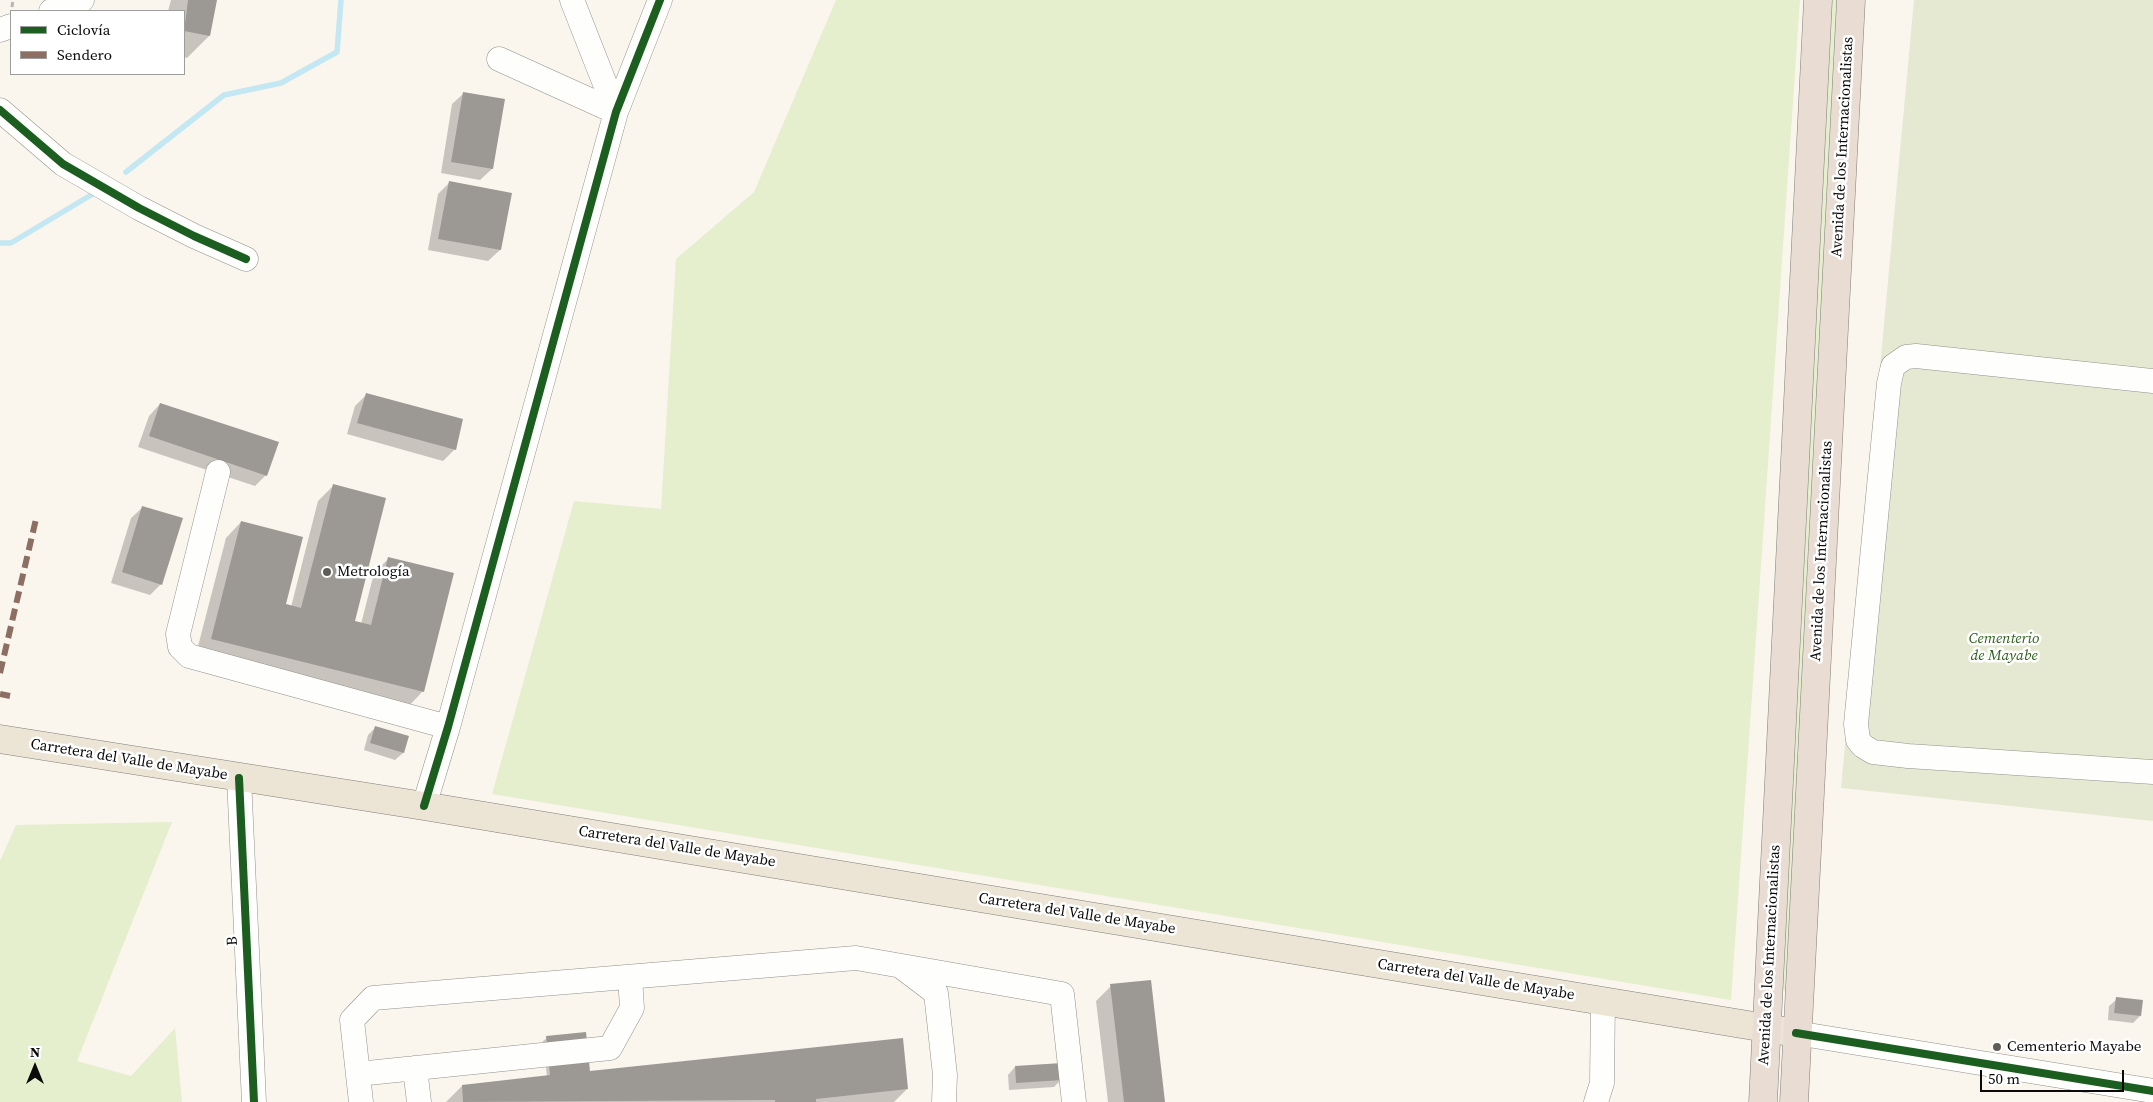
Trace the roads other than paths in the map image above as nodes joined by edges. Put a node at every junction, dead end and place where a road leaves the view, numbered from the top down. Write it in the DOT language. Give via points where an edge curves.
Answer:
graph roads {
  1 [pos="82,0"];
  2 [pos="572,0"];
  3 [pos="660,0"];
  4 [pos="1818,0"];
  5 [pos="1851,0"];
  6 [pos="54,10"];
  7 [pos="499,59"];
  8 [pos="0,110"];
  9 [pos="616,112"];
  10 [pos="246,259"];
  11 [pos="2153,381"];
  12 [pos="218,472"];
  13 [pos="448,727"];
  14 [pos="0,739"];
  15 [pos="2153,772"];
  16 [pos="239,778"];
  17 [pos="424,806"];
  18 [pos="900,966"];
  19 [pos="630,976"];
  20 [pos="1603,1001"];
  21 [pos="1766,1028"];
  22 [pos="1796,1033"];
  23 [pos="415,1068"];
  24 [pos="358,1074"];
  25 [pos="2153,1091"];
  26 [pos="1599,1100"];
  27 [pos="254,1102"];
  28 [pos="361,1102"];
  29 [pos="419,1102"];
  30 [pos="944,1102"];
  31 [pos="1074,1102"];
  32 [pos="1763,1102"];
  33 [pos="1794,1102"];
  1 -- 6 [label="street"];
  2 -- 9 [label="street"];
  3 -- 9 [label="street"];
  4 -- 21 [label="highway, Avenida de los Internacionalistas"];
  5 -- 22 [label="highway, Avenida de los Internacionalistas"];
  7 -- 9 [label="street"];
  8 -- 10 [label="street" via="63,164 194,236"];
  9 -- 13 [label="street"];
  11 -- 15 [label="street" via="1916,356 1906,357 1893,366 1856,733 1863,746 1873,752"];
  12 -- 13 [label="street" via="178,634 180,647 188,656"];
  13 -- 17 [label="street"];
  14 -- 16 [label="main road, Carretera del Valle de Mayabe"];
  16 -- 17 [label="main road, Carretera del Valle de Mayabe"];
  16 -- 27 [label="street, B"];
  17 -- 20 [label="main road, Carretera del Valle de Mayabe"];
  18 -- 19 [label="street" via="856,958"];
  18 -- 30 [label="street" via="936,993 945,1075"];
  18 -- 31 [label="street" via="1062,994"];
  19 -- 23 [label="street" via="632,1008 610,1048"];
  19 -- 24 [label="street" via="373,998 352,1020"];
  20 -- 21 [label="main road, Carretera del Valle de Mayabe"];
  20 -- 26 [label="street"];
  21 -- 22 [label="main road, Carretera del Valle de Mayabe"];
  21 -- 32 [label="highway, Avenida de los Internacionalistas"];
  22 -- 25 [label="street, Carretera del Valle de Mayabe"];
  22 -- 33 [label="highway, Avenida de los Internacionalistas"];
  23 -- 24 [label="street"];
  23 -- 29 [label="street"];
  24 -- 28 [label="street"];
}
